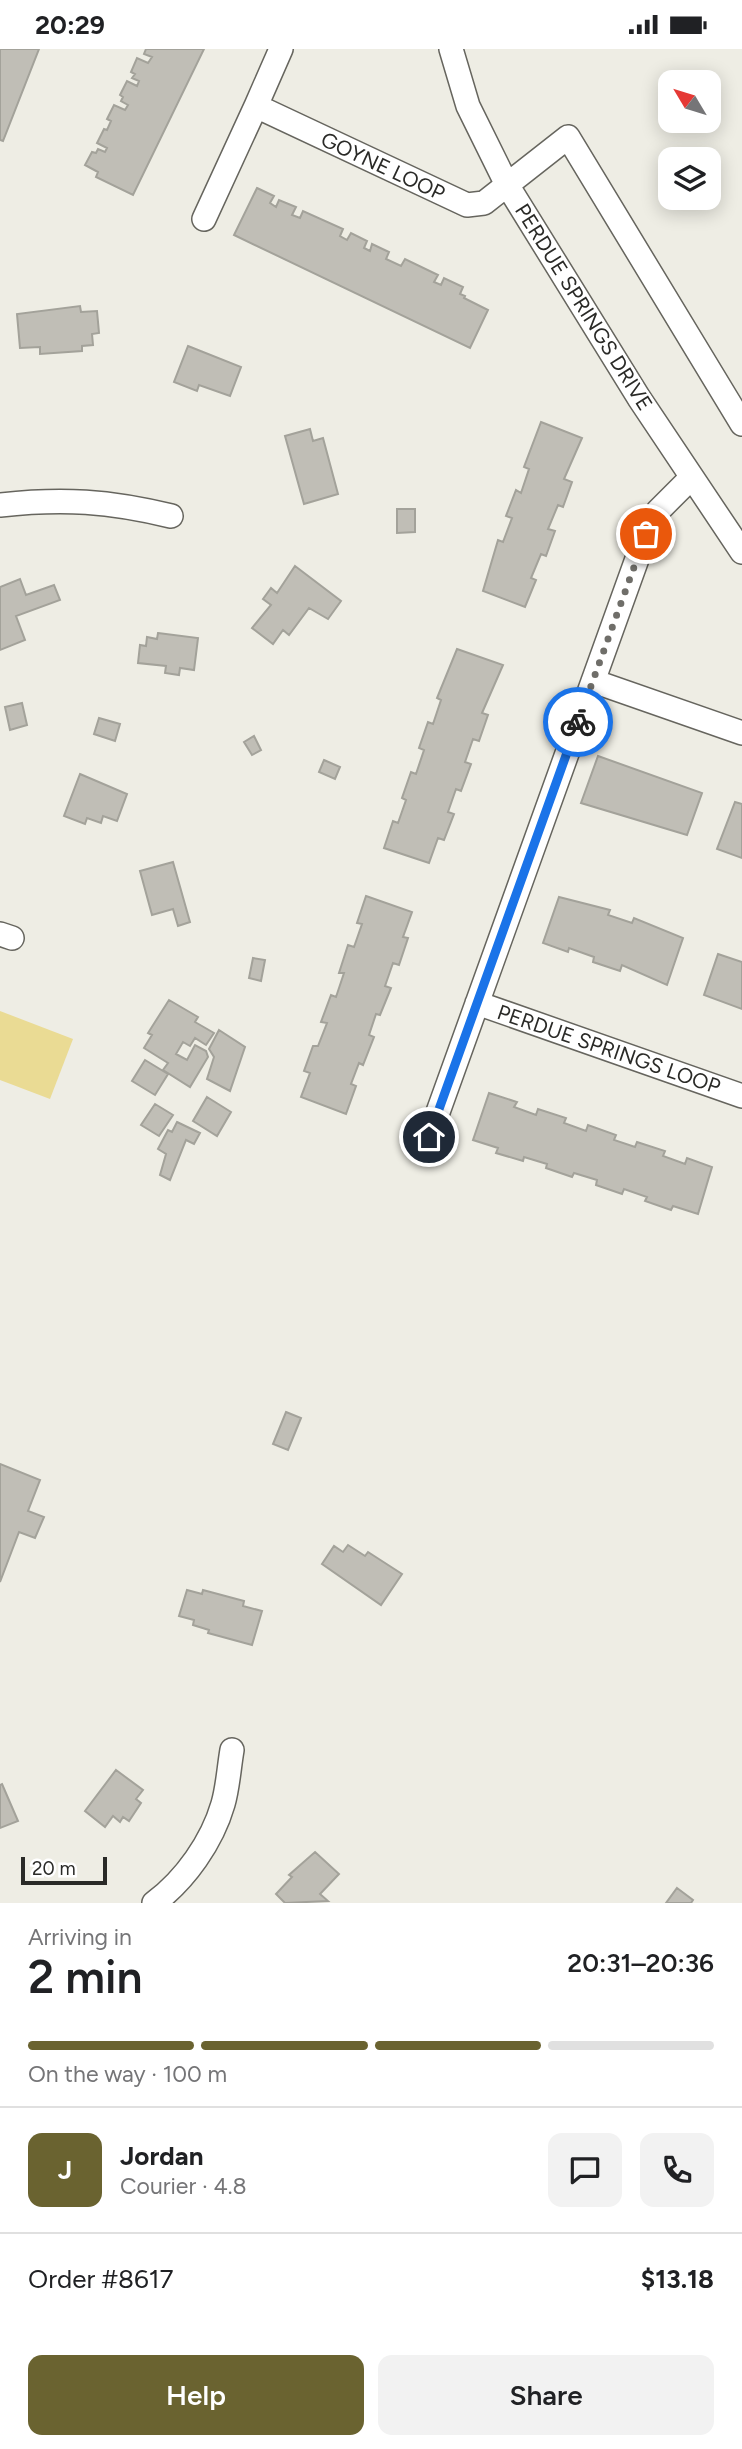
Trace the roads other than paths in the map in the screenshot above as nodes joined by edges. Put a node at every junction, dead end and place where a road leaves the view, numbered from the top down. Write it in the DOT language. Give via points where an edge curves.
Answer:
graph roads {
  1 [pos="281,49"];
  2 [pos="451,49"];
  3 [pos="256,106"];
  4 [pos="506,183"];
  5 [pos="204,219"];
  6 [pos="742,424"];
  7 [pos="691,478"];
  8 [pos="0,505"];
  9 [pos="171,516"];
  10 [pos="742,552"];
  11 [pos="593,681"];
  12 [pos="742,733"];
  13 [pos="477,1003"];
  14 [pos="742,1096"];
  15 [pos="429,1137"];
  16 [pos="232,1750"];
  17 [pos="154,1903"];
  1 -- 3 [label="street"];
  2 -- 4 [label="street, PERDUE SPRINGS DRIVE" via="468,106"];
  3 -- 4 [label="street, GOYNE LOOP" via="467,205 484,202"];
  3 -- 5 [label="street"];
  4 -- 6 [label="street, GOYNE LOOP" via="568,137"];
  4 -- 7 [label="street, PERDUE SPRINGS DRIVE"];
  7 -- 10 [label="street, PERDUE SPRINGS DRIVE"];
  7 -- 11 [label="street" via="658,511 646,534"];
  8 -- 9 [label="street" via="81,499"];
  11 -- 12 [label="street"];
  11 -- 13 [label="street"];
  13 -- 14 [label="street, PERDUE SPRINGS LOOP"];
  13 -- 15 [label="street"];
  16 -- 17 [label="street" via="223,1804 210,1836 182,1877"];
}
